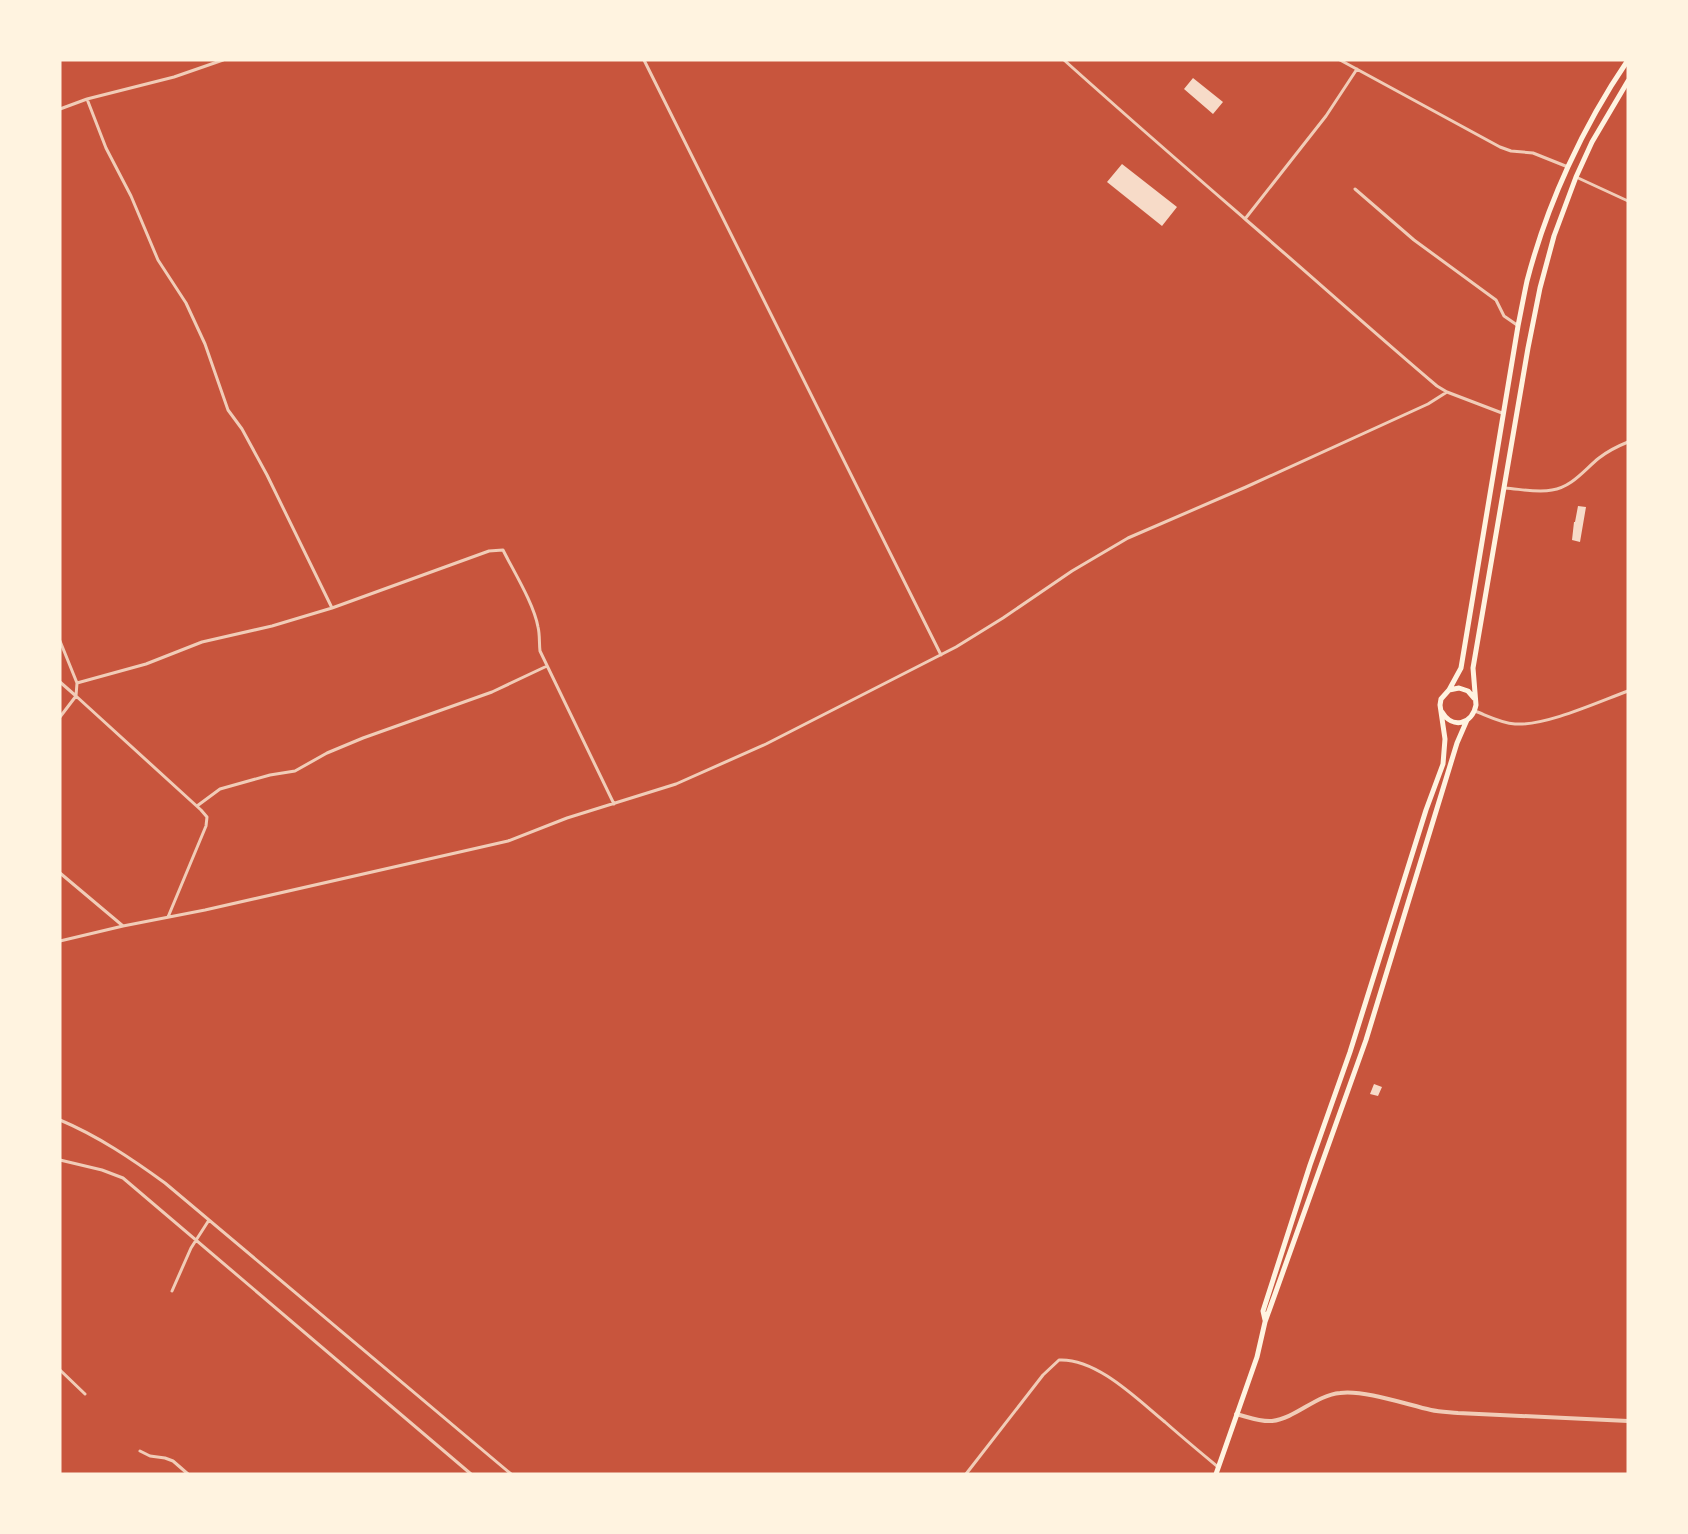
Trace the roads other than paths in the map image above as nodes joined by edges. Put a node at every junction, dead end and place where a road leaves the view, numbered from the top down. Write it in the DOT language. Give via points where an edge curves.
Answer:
graph roads {
  1 [pos="223,60"];
  2 [pos="644,60"];
  3 [pos="1064,60"];
  4 [pos="1340,60"];
  5 [pos="1628,60"];
  6 [pos="1357,69"];
  7 [pos="1628,81"];
  8 [pos="87,99"];
  9 [pos="60,109"];
  10 [pos="1568,167"];
  11 [pos="1576,177"];
  12 [pos="1355,189"];
  13 [pos="1628,201"];
  14 [pos="1245,219"];
  15 [pos="1518,326"];
  16 [pos="1447,392"];
  17 [pos="1504,414"];
  18 [pos="1628,442"];
  19 [pos="1504,488"];
  20 [pos="332,608"];
  21 [pos="60,641"];
  22 [pos="941,655"];
  23 [pos="547,666"];
  24 [pos="60,682"];
  25 [pos="78,683"];
  26 [pos="1449,690"];
  27 [pos="1628,691"];
  28 [pos="76,696"];
  29 [pos="1475,699"];
  30 [pos="1442,711"];
  31 [pos="1475,711"];
  32 [pos="60,717"];
  33 [pos="1467,720"];
  34 [pos="614,804"];
  35 [pos="197,807"];
  36 [pos="60,873"];
  37 [pos="168,917"];
  38 [pos="123,926"];
  39 [pos="60,941"];
  40 [pos="60,1120"];
  41 [pos="60,1160"];
  42 [pos="209,1220"];
  43 [pos="196,1240"];
  44 [pos="172,1291"];
  45 [pos="1265,1322"];
  46 [pos="60,1370"];
  47 [pos="85,1394"];
  48 [pos="1236,1414"];
  49 [pos="1628,1421"];
  50 [pos="140,1451"];
  51 [pos="1218,1467"];
  52 [pos="188,1474"];
  53 [pos="471,1474"];
  54 [pos="511,1474"];
  55 [pos="966,1474"];
  56 [pos="1216,1474"];
  1 -- 8 [label="street"];
  2 -- 22 [label="street"];
  3 -- 14 [label="street"];
  4 -- 6 [label="street"];
  5 -- 10 [label="highway" via="1604,96"];
  6 -- 10 [label="street" via="1500,147 1533,153"];
  6 -- 14 [label="street" via="1326,116"];
  7 -- 11 [label="highway"];
  8 -- 9 [label="street"];
  8 -- 20 [label="street" via="158,260 186,303 228,410 267,475"];
  10 -- 15 [label="highway" via="1545,224"];
  11 -- 13 [label="street"];
  11 -- 19 [label="highway" via="1540,288"];
  12 -- 15 [label="street" via="1414,240 1496,300 1504,316"];
  14 -- 16 [label="street"];
  15 -- 17 [label="highway"];
  16 -- 17 [label="street"];
  16 -- 22 [label="street" via="1315,456 1128,538"];
  17 -- 26 [label="highway" via="1461,668"];
  18 -- 19 [label="street" via="1612,448 1567,485 1541,491"];
  19 -- 29 [label="highway" via="1473,668"];
  20 -- 23 [label="street" via="489,551 503,550 533,609 540,651"];
  20 -- 25 [label="street" via="202,642 146,664"];
  21 -- 25 [label="street"];
  22 -- 34 [label="street" via="741,757"];
  23 -- 34 [label="street"];
  23 -- 35 [label="street" via="492,692 327,753 295,771 220,789"];
  24 -- 28 [label="street"];
  25 -- 28 [label="street"];
  26 -- 29 [label="highway" via="1464,688"];
  26 -- 30 [label="highway" via="1440,705"];
  27 -- 31 [label="street" via="1535,723 1512,724"];
  28 -- 32 [label="street"];
  28 -- 35 [label="street"];
  29 -- 31 [label="highway"];
  30 -- 33 [label="highway" via="1455,723"];
  30 -- 45 [label="highway" via="1443,764 1263,1311"];
  31 -- 33 [label="highway"];
  33 -- 45 [label="highway" via="1366,1040"];
  34 -- 37 [label="street" via="508,841"];
  35 -- 37 [label="street" via="207,817 206,826"];
  36 -- 38 [label="street"];
  37 -- 38 [label="street"];
  38 -- 39 [label="street"];
  40 -- 42 [label="street" via="135,1161"];
  41 -- 43 [label="street" via="123,1178"];
  42 -- 43 [label="street"];
  42 -- 54 [label="street"];
  43 -- 44 [label="street"];
  43 -- 53 [label="street"];
  45 -- 48 [label="highway"];
  46 -- 47 [label="street"];
  48 -- 49 [label="street" via="1260,1421 1275,1420 1329,1396 1350,1393 1458,1413"];
  48 -- 51 [label="highway"];
  50 -- 52 [label="street" via="173,1461"];
  51 -- 55 [label="street" via="1128,1391 1070,1359 1059,1360 1043,1376"];
  51 -- 56 [label="highway"];
}
